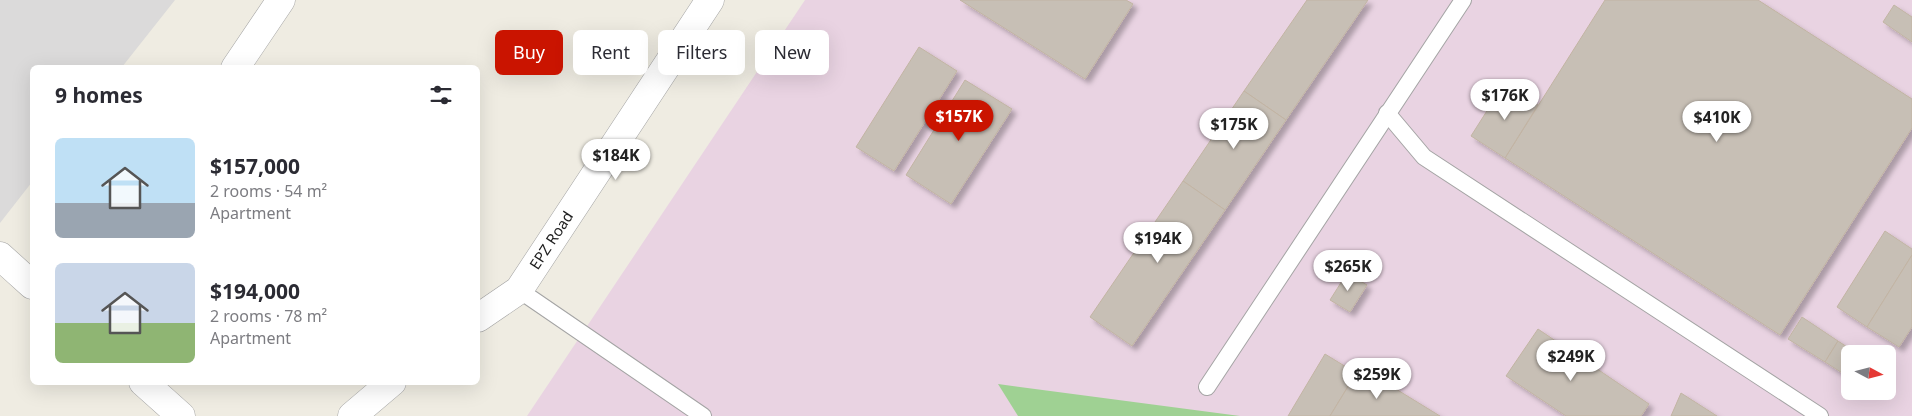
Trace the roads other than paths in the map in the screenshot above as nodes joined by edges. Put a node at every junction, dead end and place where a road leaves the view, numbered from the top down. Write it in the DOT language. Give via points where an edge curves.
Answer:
graph roads {
  1 [pos="280,0"];
  2 [pos="710,0"];
  3 [pos="1463,0"];
  4 [pos="238,65"];
  5 [pos="1387,113"];
  6 [pos="0,256"];
  7 [pos="30,283"];
  8 [pos="518,290"];
  9 [pos="480,317"];
  10 [pos="146,385"];
  11 [pos="388,385"];
  12 [pos="1207,387"];
  13 [pos="181,416"];
  14 [pos="352,416"];
  15 [pos="703,416"];
  16 [pos="1820,416"];
  1 -- 4 [label="street"];
  2 -- 8 [label="street, EPZ Road"];
  3 -- 5 [label="lane"];
  5 -- 12 [label="lane"];
  5 -- 16 [label="lane" via="1424,157"];
  6 -- 7 [label="street"];
  8 -- 9 [label="street, EPZ Road"];
  8 -- 15 [label="lane"];
  10 -- 13 [label="street"];
  11 -- 14 [label="street"];
}
